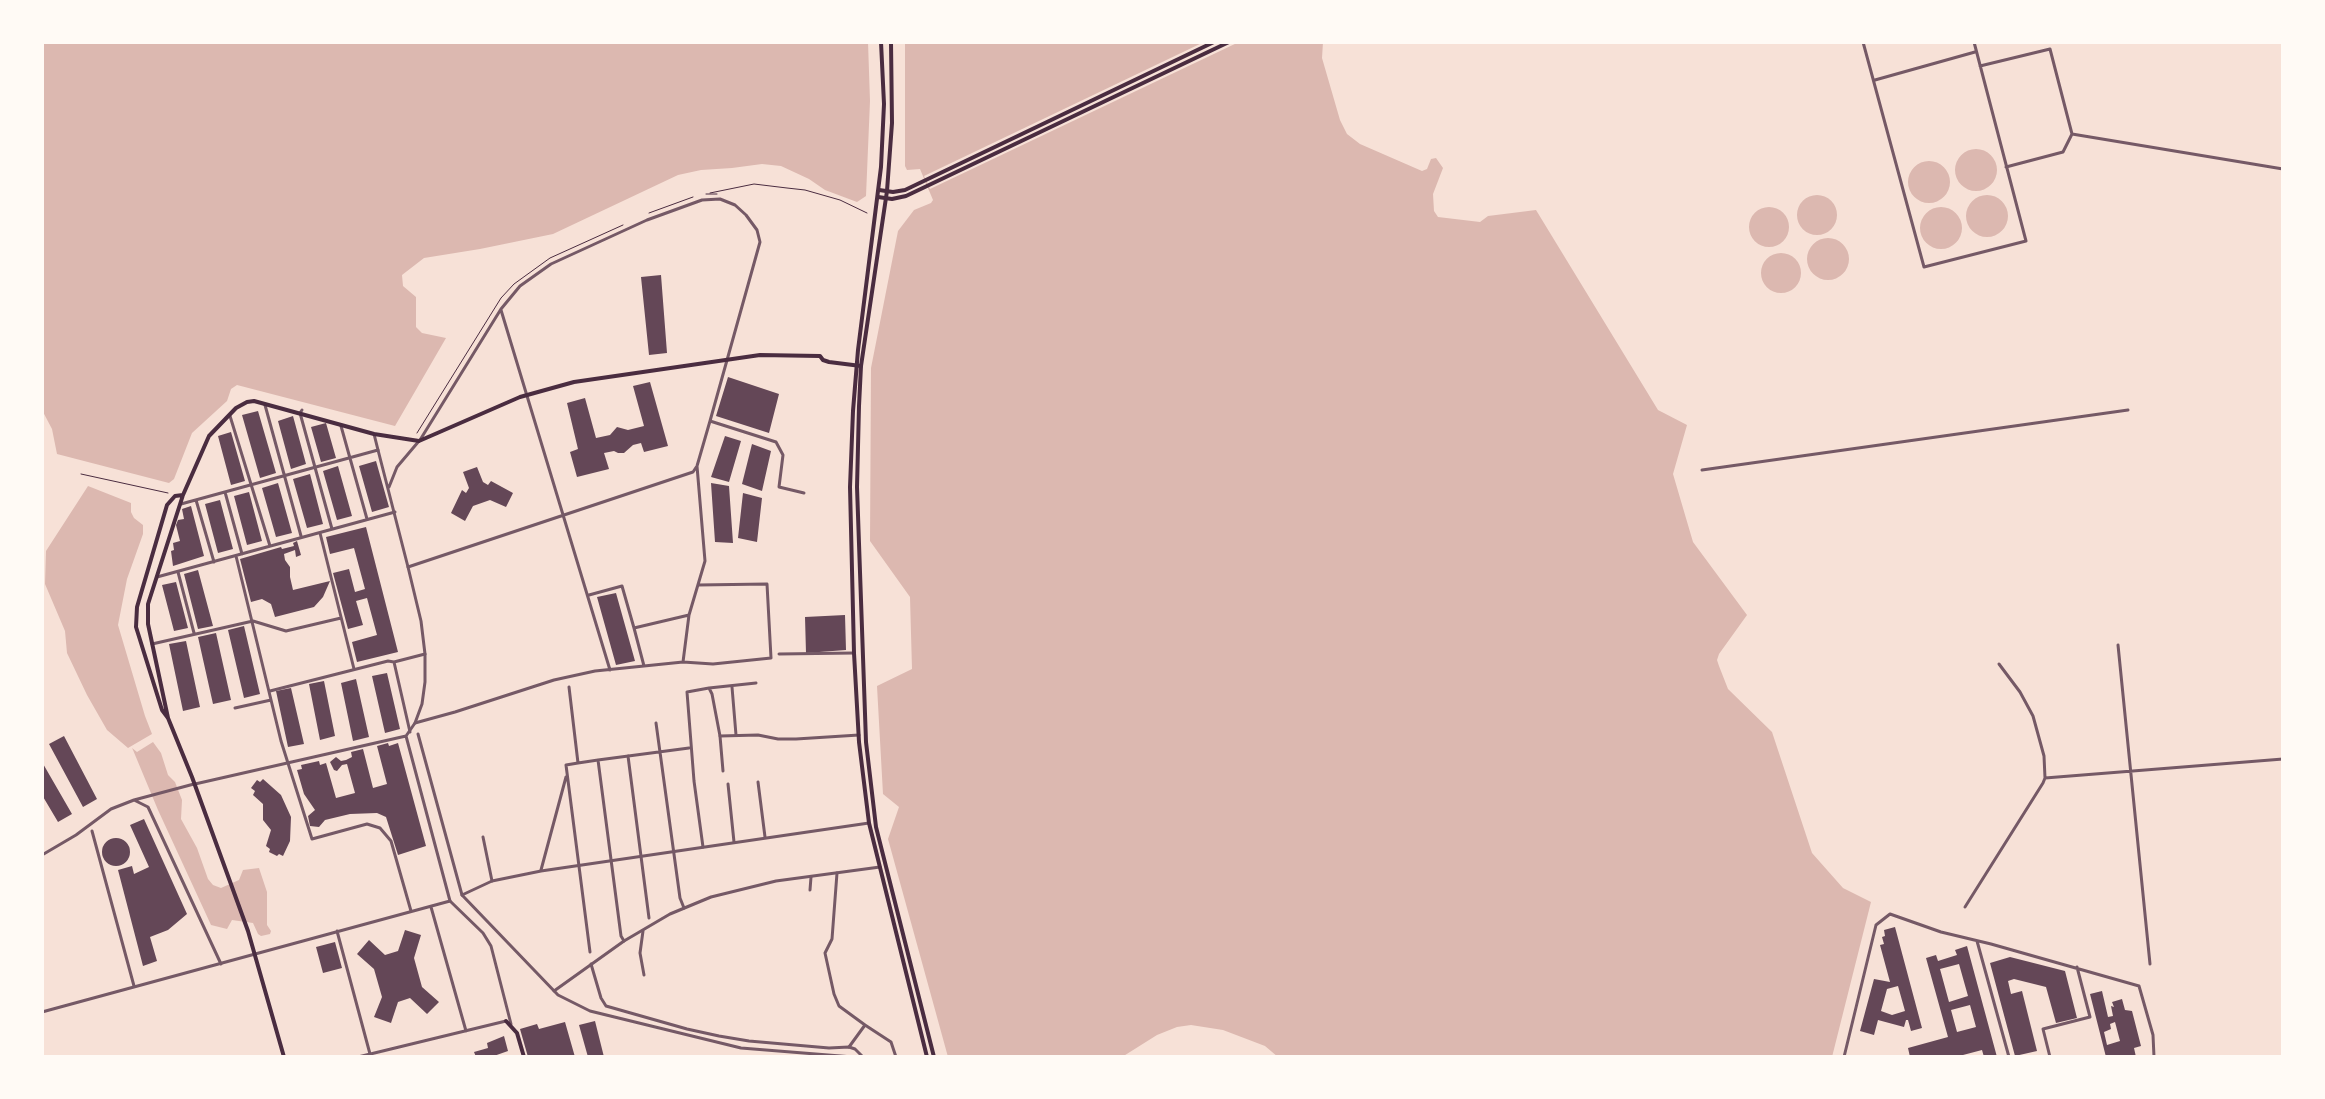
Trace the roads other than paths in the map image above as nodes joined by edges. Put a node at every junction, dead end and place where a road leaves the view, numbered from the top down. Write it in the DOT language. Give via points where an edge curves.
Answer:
graph roads {
  1 [pos="881,42"];
  2 [pos="891,42"];
  3 [pos="1214,42"];
  4 [pos="1229,42"];
  5 [pos="1863,42"];
  6 [pos="1974,42"];
  7 [pos="1976,52"];
  8 [pos="1980,66"];
  9 [pos="1875,80"];
  10 [pos="2072,134"];
  11 [pos="2006,167"];
  12 [pos="2283,169"];
  13 [pos="927,183"];
  14 [pos="879,190"];
  15 [pos="887,191"];
  16 [pos="878,197"];
  17 [pos="886,198"];
  18 [pos="501,309"];
  19 [pos="727,358"];
  20 [pos="859,366"];
  21 [pos="528,394"];
  22 [pos="265,405"];
  23 [pos="2128,410"];
  24 [pos="301,411"];
  25 [pos="230,416"];
  26 [pos="710,421"];
  27 [pos="340,423"];
  28 [pos="374,434"];
  29 [pos="419,441"];
  30 [pos="378,450"];
  31 [pos="350,458"];
  32 [pos="697,466"];
  33 [pos="315,468"];
  34 [pos="1702,470"];
  35 [pos="285,476"];
  36 [pos="252,485"];
  37 [pos="389,487"];
  38 [pos="225,492"];
  39 [pos="804,493"];
  40 [pos="183,495"];
  41 [pos="196,500"];
  42 [pos="181,504"];
  43 [pos="395,512"];
  44 [pos="565,516"];
  45 [pos="368,520"];
  46 [pos="332,530"];
  47 [pos="320,533"];
  48 [pos="302,538"];
  49 [pos="270,547"];
  50 [pos="242,555"];
  51 [pos="236,556"];
  52 [pos="214,562"];
  53 [pos="408,567"];
  54 [pos="178,572"];
  55 [pos="157,577"];
  56 [pos="698,585"];
  57 [pos="589,595"];
  58 [pos="689,615"];
  59 [pos="341,618"];
  60 [pos="253,621"];
  61 [pos="634,628"];
  62 [pos="194,633"];
  63 [pos="152,644"];
  64 [pos="2118,645"];
  65 [pos="854,653"];
  66 [pos="425,654"];
  67 [pos="779,654"];
  68 [pos="394,662"];
  69 [pos="683,662"];
  70 [pos="1999,664"];
  71 [pos="644,666"];
  72 [pos="354,669"];
  73 [pos="610,670"];
  74 [pos="756,683"];
  75 [pos="569,687"];
  76 [pos="732,687"];
  77 [pos="709,688"];
  78 [pos="270,691"];
  79 [pos="271,700"];
  80 [pos="235,708"];
  81 [pos="168,718"];
  82 [pos="415,723"];
  83 [pos="656,723"];
  84 [pos="410,732"];
  85 [pos="418,734"];
  86 [pos="859,735"];
  87 [pos="406,736"];
  88 [pos="720,736"];
  89 [pos="736,736"];
  90 [pos="690,748"];
  91 [pos="658,752"];
  92 [pos="628,756"];
  93 [pos="2283,759"];
  94 [pos="598,760"];
  95 [pos="578,763"];
  96 [pos="288,764"];
  97 [pos="723,771"];
  98 [pos="2132,771"];
  99 [pos="567,773"];
  100 [pos="2045,778"];
  101 [pos="758,782"];
  102 [pos="191,784"];
  103 [pos="728,784"];
  104 [pos="134,800"];
  105 [pos="869,823"];
  106 [pos="92,831"];
  107 [pos="483,837"];
  108 [pos="765,838"];
  109 [pos="734,842"];
  110 [pos="703,847"];
  111 [pos="673,851"];
  112 [pos="42,855"];
  113 [pos="642,855"];
  114 [pos="611,859"];
  115 [pos="580,864"];
  116 [pos="880,867"];
  117 [pos="541,871"];
  118 [pos="837,873"];
  119 [pos="811,877"];
  120 [pos="492,881"];
  121 [pos="810,890"];
  122 [pos="462,895"];
  123 [pos="450,901"];
  124 [pos="431,907"];
  125 [pos="1965,907"];
  126 [pos="684,908"];
  127 [pos="411,911"];
  128 [pos="649,918"];
  129 [pos="643,930"];
  130 [pos="337,931"];
  131 [pos="624,941"];
  132 [pos="1977,941"];
  133 [pos="590,952"];
  134 [pos="256,954"];
  135 [pos="221,964"];
  136 [pos="591,964"];
  137 [pos="2150,964"];
  138 [pos="2077,967"];
  139 [pos="644,975"];
  140 [pos="134,987"];
  141 [pos="554,991"];
  142 [pos="42,1012"];
  143 [pos="508,1023"];
  144 [pos="865,1025"];
  145 [pos="466,1031"];
  146 [pos="849,1047"];
  147 [pos="370,1055"];
  148 [pos="284,1057"];
  149 [pos="358,1057"];
  150 [pos="524,1057"];
  151 [pos="853,1057"];
  152 [pos="863,1057"];
  153 [pos="896,1057"];
  154 [pos="927,1057"];
  155 [pos="934,1057"];
  156 [pos="1844,1057"];
  157 [pos="2009,1057"];
  158 [pos="2050,1057"];
  159 [pos="2154,1057"];
  1 -- 14 [label="main road"];
  2 -- 15 [label="main road"];
  3 -- 13 [label="main road"];
  4 -- 13 [label="main road"];
  5 -- 9 [label="street"];
  6 -- 7 [label="street"];
  7 -- 8 [label="street"];
  7 -- 9 [label="street"];
  8 -- 10 [label="street" via="2050,49"];
  8 -- 11 [label="street"];
  9 -- 11 [label="street" via="1924,267 2026,241"];
  10 -- 11 [label="street" via="2063,152"];
  10 -- 12 [label="street"];
  13 -- 15 [label="main road"];
  13 -- 17 [label="main road" via="899,198"];
  14 -- 15 [label="main road"];
  14 -- 16 [label="main road"];
  15 -- 17 [label="main road"];
  16 -- 17 [label="main road"];
  16 -- 20 [label="main road"];
  17 -- 20 [label="main road"];
  18 -- 19 [label="street" via="520,286 551,264 647,220 702,200 720,199 746,215 760,242"];
  18 -- 21 [label="street"];
  18 -- 29 [label="street"];
  19 -- 20 [label="main road" via="814,355"];
  19 -- 21 [label="main road"];
  19 -- 26 [label="street"];
  20 -- 65 [label="main road" via="850,487"];
  20 -- 155 [label="main road" via="857,487 868,756 876,827"];
  21 -- 29 [label="main road"];
  21 -- 44 [label="street"];
  22 -- 24 [label="main road"];
  22 -- 25 [label="main road" via="247,402"];
  22 -- 35 [label="street"];
  23 -- 34 [label="street"];
  24 -- 27 [label="main road"];
  24 -- 33 [label="street"];
  25 -- 36 [label="street"];
  25 -- 40 [label="main road" via="209,436"];
  26 -- 32 [label="street"];
  26 -- 39 [label="street" via="776,442 783,455 779,487"];
  27 -- 28 [label="main road"];
  27 -- 31 [label="street"];
  28 -- 29 [label="main road"];
  28 -- 30 [label="street"];
  29 -- 37 [label="street" via="397,467"];
  30 -- 31 [label="street"];
  30 -- 37 [label="street"];
  31 -- 33 [label="street"];
  31 -- 45 [label="street"];
  32 -- 44 [label="street" via="693,472"];
  32 -- 56 [label="street" via="705,561"];
  33 -- 35 [label="street"];
  33 -- 46 [label="street"];
  35 -- 36 [label="street"];
  35 -- 48 [label="street"];
  36 -- 38 [label="street"];
  36 -- 49 [label="street"];
  37 -- 43 [label="street"];
  38 -- 41 [label="street"];
  38 -- 50 [label="street"];
  40 -- 42 [label="main road"];
  40 -- 81 [label="main road" via="167,505 136,615"];
  41 -- 42 [label="street"];
  41 -- 52 [label="street"];
  42 -- 55 [label="main road"];
  43 -- 45 [label="street"];
  43 -- 53 [label="street"];
  44 -- 53 [label="street"];
  44 -- 57 [label="street"];
  45 -- 46 [label="street"];
  46 -- 47 [label="street"];
  47 -- 48 [label="street"];
  47 -- 59 [label="street"];
  48 -- 49 [label="street"];
  49 -- 50 [label="street"];
  50 -- 51 [label="street"];
  51 -- 52 [label="street"];
  51 -- 60 [label="street"];
  52 -- 54 [label="street"];
  53 -- 66 [label="street"];
  54 -- 55 [label="street"];
  54 -- 62 [label="street"];
  55 -- 63 [label="main road" via="148,610"];
  56 -- 58 [label="street"];
  56 -- 69 [label="street" via="767,584 771,658"];
  57 -- 61 [label="street" via="622,586"];
  57 -- 73 [label="street"];
  58 -- 61 [label="street"];
  58 -- 69 [label="street"];
  59 -- 60 [label="street" via="286,631"];
  59 -- 72 [label="street"];
  60 -- 62 [label="street"];
  60 -- 78 [label="street"];
  61 -- 71 [label="street"];
  62 -- 63 [label="street"];
  63 -- 81 [label="main road"];
  64 -- 98 [label="street"];
  65 -- 67 [label="street"];
  65 -- 86 [label="main road"];
  66 -- 68 [label="street"];
  66 -- 82 [label="street" via="425,682"];
  68 -- 72 [label="street"];
  68 -- 84 [label="street"];
  69 -- 71 [label="street"];
  70 -- 100 [label="street" via="2033,716"];
  71 -- 73 [label="street"];
  72 -- 78 [label="street"];
  73 -- 82 [label="street" via="554,680"];
  74 -- 76 [label="street"];
  75 -- 95 [label="street"];
  76 -- 77 [label="street"];
  76 -- 89 [label="street"];
  77 -- 88 [label="street"];
  77 -- 90 [label="street" via="687,692"];
  78 -- 79 [label="street"];
  79 -- 80 [label="street"];
  79 -- 96 [label="street"];
  81 -- 102 [label="main road"];
  82 -- 84 [label="street"];
  83 -- 91 [label="street"];
  84 -- 87 [label="street"];
  85 -- 122 [label="street"];
  86 -- 89 [label="street"];
  86 -- 105 [label="main road"];
  87 -- 96 [label="street"];
  87 -- 123 [label="street"];
  88 -- 89 [label="street"];
  88 -- 97 [label="street"];
  90 -- 91 [label="street"];
  90 -- 110 [label="street"];
  91 -- 92 [label="street"];
  91 -- 111 [label="street"];
  92 -- 94 [label="street"];
  92 -- 113 [label="street"];
  93 -- 98 [label="street"];
  94 -- 95 [label="street"];
  94 -- 114 [label="street"];
  95 -- 99 [label="street" via="566,765"];
  96 -- 102 [label="street"];
  96 -- 127 [label="street" via="312,839 369,824 387,834"];
  98 -- 100 [label="street"];
  98 -- 137 [label="street"];
  99 -- 115 [label="street"];
  99 -- 117 [label="street"];
  100 -- 125 [label="street"];
  101 -- 108 [label="street"];
  102 -- 104 [label="street"];
  102 -- 134 [label="main road"];
  103 -- 109 [label="street"];
  104 -- 112 [label="street" via="111,809"];
  104 -- 135 [label="street" via="148,807"];
  105 -- 108 [label="street"];
  105 -- 116 [label="main road"];
  106 -- 140 [label="street"];
  107 -- 120 [label="street"];
  108 -- 109 [label="street"];
  109 -- 110 [label="street"];
  110 -- 111 [label="street"];
  111 -- 113 [label="street"];
  111 -- 126 [label="street"];
  113 -- 114 [label="street"];
  113 -- 128 [label="street"];
  114 -- 115 [label="street"];
  114 -- 131 [label="street"];
  115 -- 117 [label="street"];
  115 -- 133 [label="street"];
  116 -- 118 [label="street"];
  116 -- 154 [label="main road"];
  117 -- 120 [label="street"];
  118 -- 119 [label="street"];
  118 -- 144 [label="street" via="832,939 825,953 839,1006"];
  119 -- 121 [label="street"];
  119 -- 126 [label="street" via="738,889"];
  120 -- 122 [label="street"];
  122 -- 141 [label="street"];
  123 -- 124 [label="street"];
  123 -- 143 [label="street" via="491,946"];
  124 -- 127 [label="street"];
  124 -- 145 [label="street"];
  126 -- 129 [label="street"];
  127 -- 130 [label="street"];
  129 -- 131 [label="street"];
  129 -- 139 [label="street"];
  130 -- 134 [label="street"];
  130 -- 147 [label="street"];
  131 -- 136 [label="street"];
  132 -- 138 [label="street"];
  132 -- 156 [label="street" via="1894,914 1879,921"];
  132 -- 157 [label="street"];
  134 -- 135 [label="street"];
  134 -- 148 [label="main road"];
  135 -- 140 [label="street"];
  136 -- 141 [label="street"];
  136 -- 146 [label="street" via="606,1006 719,1036"];
  138 -- 158 [label="street" via="2090,1017 2043,1029"];
  138 -- 159 [label="street" via="2139,986"];
  140 -- 142 [label="street"];
  141 -- 151 [label="street" via="590,1011 741,1048"];
  143 -- 145 [label="street"];
  143 -- 150 [label="main road"];
  144 -- 146 [label="street"];
  144 -- 153 [label="street" via="891,1042"];
  145 -- 147 [label="street"];
  146 -- 152 [label="street"];
  147 -- 149 [label="street"];
}
